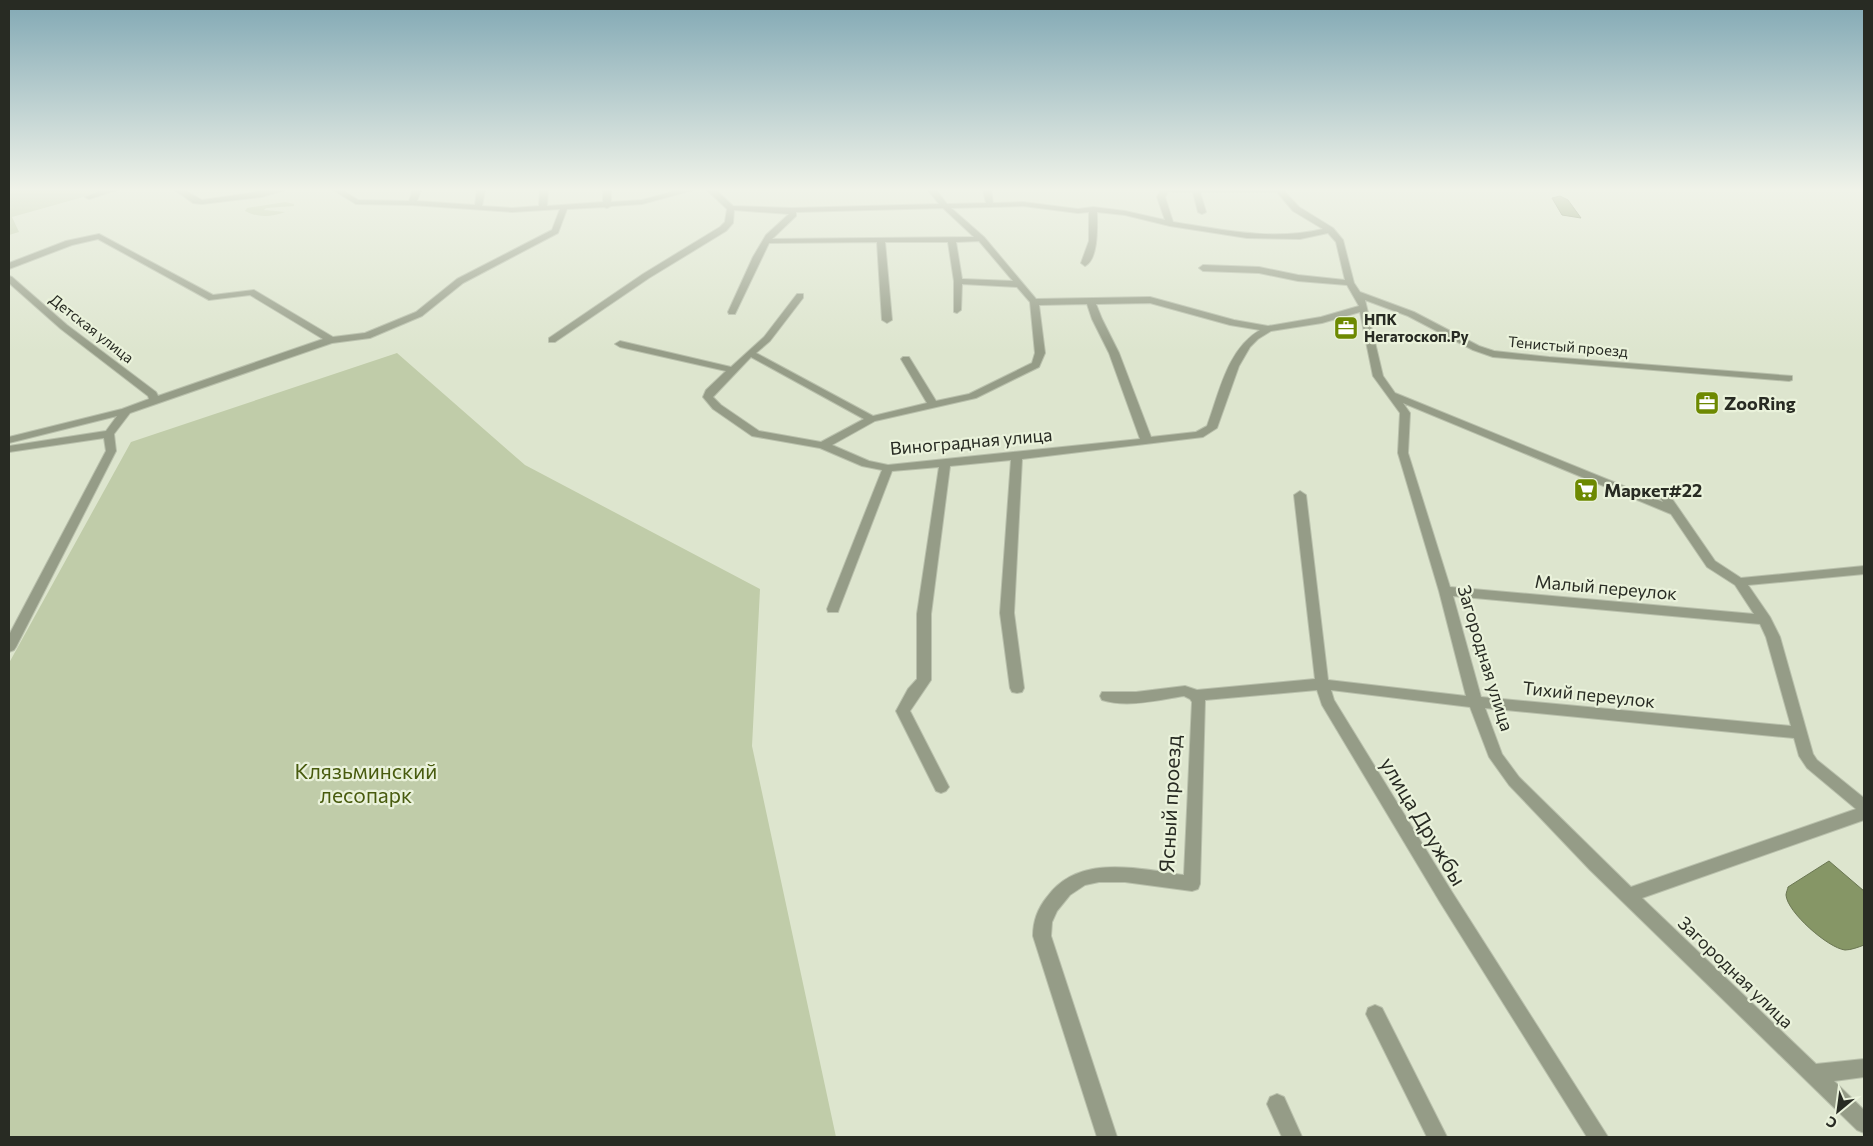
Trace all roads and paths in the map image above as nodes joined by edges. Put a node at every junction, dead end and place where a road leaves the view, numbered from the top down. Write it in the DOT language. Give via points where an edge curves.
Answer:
graph roads {
  1 [pos="68,243"];
  2 [pos="114,243"];
  3 [pos="531,243"];
  4 [pos="699,243"];
  5 [pos="766,243"];
  6 [pos="882,243"];
  7 [pos="953,243"];
  8 [pos="985,243"];
  9 [pos="1092,243"];
  10 [pos="1340,243"];
  11 [pos="1085,263"];
  12 [pos="9,266"];
  13 [pos="1203,268"];
  14 [pos="9,279"];
  15 [pos="958,281"];
  16 [pos="1350,283"];
  17 [pos="1018,284"];
  18 [pos="1357,294"];
  19 [pos="800,296"];
  20 [pos="1091,301"];
  21 [pos="1034,302"];
  22 [pos="1364,308"];
  23 [pos="957,310"];
  24 [pos="732,312"];
  25 [pos="886,320"];
  26 [pos="1268,329"];
  27 [pos="332,340"];
  28 [pos="552,340"];
  29 [pos="620,344"];
  30 [pos="750,353"];
  31 [pos="906,359"];
  32 [pos="733,370"];
  33 [pos="1789,378"];
  34 [pos="1392,395"];
  35 [pos="155,400"];
  36 [pos="933,404"];
  37 [pos="126,411"];
  38 [pos="872,419"];
  39 [pos="109,434"];
  40 [pos="9,440"];
  41 [pos="1147,442"];
  42 [pos="823,445"];
  43 [pos="9,449"];
  44 [pos="1017,456"];
  45 [pos="945,462"];
  46 [pos="888,468"];
  47 [pos="1300,495"];
  48 [pos="1664,496"];
  49 [pos="1675,511"];
  50 [pos="1864,570"];
  51 [pos="1738,582"];
  52 [pos="1445,591"];
  53 [pos="834,609"];
  54 [pos="1765,620"];
  55 [pos="9,647"];
  56 [pos="1322,684"];
  57 [pos="1017,688"];
  58 [pos="1196,695"];
  59 [pos="1107,696"];
  60 [pos="1475,702"];
  61 [pos="1799,733"];
  62 [pos="941,787"];
  63 [pos="1864,807"];
  64 [pos="1864,813"];
  65 [pos="1628,896"];
  66 [pos="1375,1014"];
  67 [pos="1864,1068"];
  68 [pos="1814,1074"];
  69 [pos="1277,1104"];
  70 [pos="1864,1123"];
  71 [pos="1107,1137"];
  72 [pos="1292,1137"];
  73 [pos="1437,1137"];
  74 [pos="1598,1137"];
  1 -- 12 [label="street"];
  2 -- 27 [label="street" via="212,298 251,292"];
  3 -- 27 [label="street" via="460,281 419,314 367,336"];
  4 -- 28 [label="street"];
  5 -- 24 [label="street"];
  6 -- 25 [label="street"];
  7 -- 15 [label="street"];
  8 -- 17 [label="street"];
  9 -- 11 [label="street"];
  10 -- 16 [label="street, Загородная улица"];
  13 -- 16 [label="street" via="1259,270"];
  14 -- 35 [label="street, Детская улица" via="64,327 152,394"];
  15 -- 17 [label="street"];
  15 -- 23 [label="street"];
  16 -- 18 [label="street, Загородная улица"];
  17 -- 21 [label="street"];
  18 -- 22 [label="street, Загородная улица"];
  18 -- 33 [label="street, Тенистый проезд" via="1411,314 1493,354"];
  19 -- 30 [label="street, Виноградная улица" via="767,339"];
  20 -- 21 [label="street"];
  20 -- 26 [label="street" via="1150,300 1233,323"];
  20 -- 41 [label="street"];
  21 -- 36 [label="street" via="1040,354 1036,365 972,396"];
  22 -- 26 [label="street" via="1322,320"];
  22 -- 34 [label="street, Загородная улица" via="1378,376"];
  26 -- 41 [label="street, Виноградная улица" via="1245,346 1228,378 1212,428 1199,435"];
  27 -- 35 [label="street"];
  29 -- 32 [label="street"];
  30 -- 32 [label="street, Виноградная улица"];
  30 -- 38 [label="street"];
  31 -- 36 [label="street"];
  32 -- 42 [label="street, Виноградная улица" via="710,392 708,397 716,407 756,434"];
  34 -- 49 [label="street"];
  34 -- 52 [label="street, Загородная улица" via="1405,413 1403,453"];
  35 -- 37 [label="street"];
  36 -- 38 [label="street"];
  37 -- 39 [label="street"];
  37 -- 40 [label="street"];
  38 -- 42 [label="street"];
  39 -- 43 [label="street"];
  39 -- 55 [label="street" via="111,451"];
  41 -- 44 [label="street, Виноградная улица"];
  42 -- 46 [label="street, Виноградная улица" via="866,464"];
  44 -- 45 [label="street, Виноградная улица"];
  44 -- 57 [label="street" via="1006,613"];
  45 -- 46 [label="street, Виноградная улица"];
  45 -- 62 [label="street" via="924,614 924,680 903,711"];
  46 -- 53 [label="street"];
  47 -- 56 [label="street, улица Дружбы"];
  48 -- 49 [label="street"];
  49 -- 51 [label="street" via="1711,564"];
  50 -- 51 [label="street"];
  51 -- 54 [label="street"];
  52 -- 54 [label="street, Малый переулок"];
  52 -- 60 [label="street, Загородная улица"];
  54 -- 61 [label="street" via="1773,637"];
  56 -- 58 [label="street, Тихий переулок"];
  56 -- 60 [label="street, Тихий переулок"];
  56 -- 74 [label="street, улица Дружбы" via="1327,701 1446,897"];
  58 -- 59 [label="street" via="1185,691 1136,697"];
  58 -- 71 [label="street, Ясный проезд" via="1192,884 1134,877 1088,876 1056,897 1044,914 1041,925"];
  60 -- 61 [label="street, Тихий переулок"];
  60 -- 65 [label="street, Загородная улица" via="1496,757 1514,781"];
  61 -- 63 [label="street" via="1812,764"];
  64 -- 65 [label="street"];
  65 -- 68 [label="street, Загородная улица"];
  66 -- 73 [label="street"];
  67 -- 68 [label="street"];
  68 -- 70 [label="street, Загородная улица"];
  69 -- 72 [label="street"];
}
